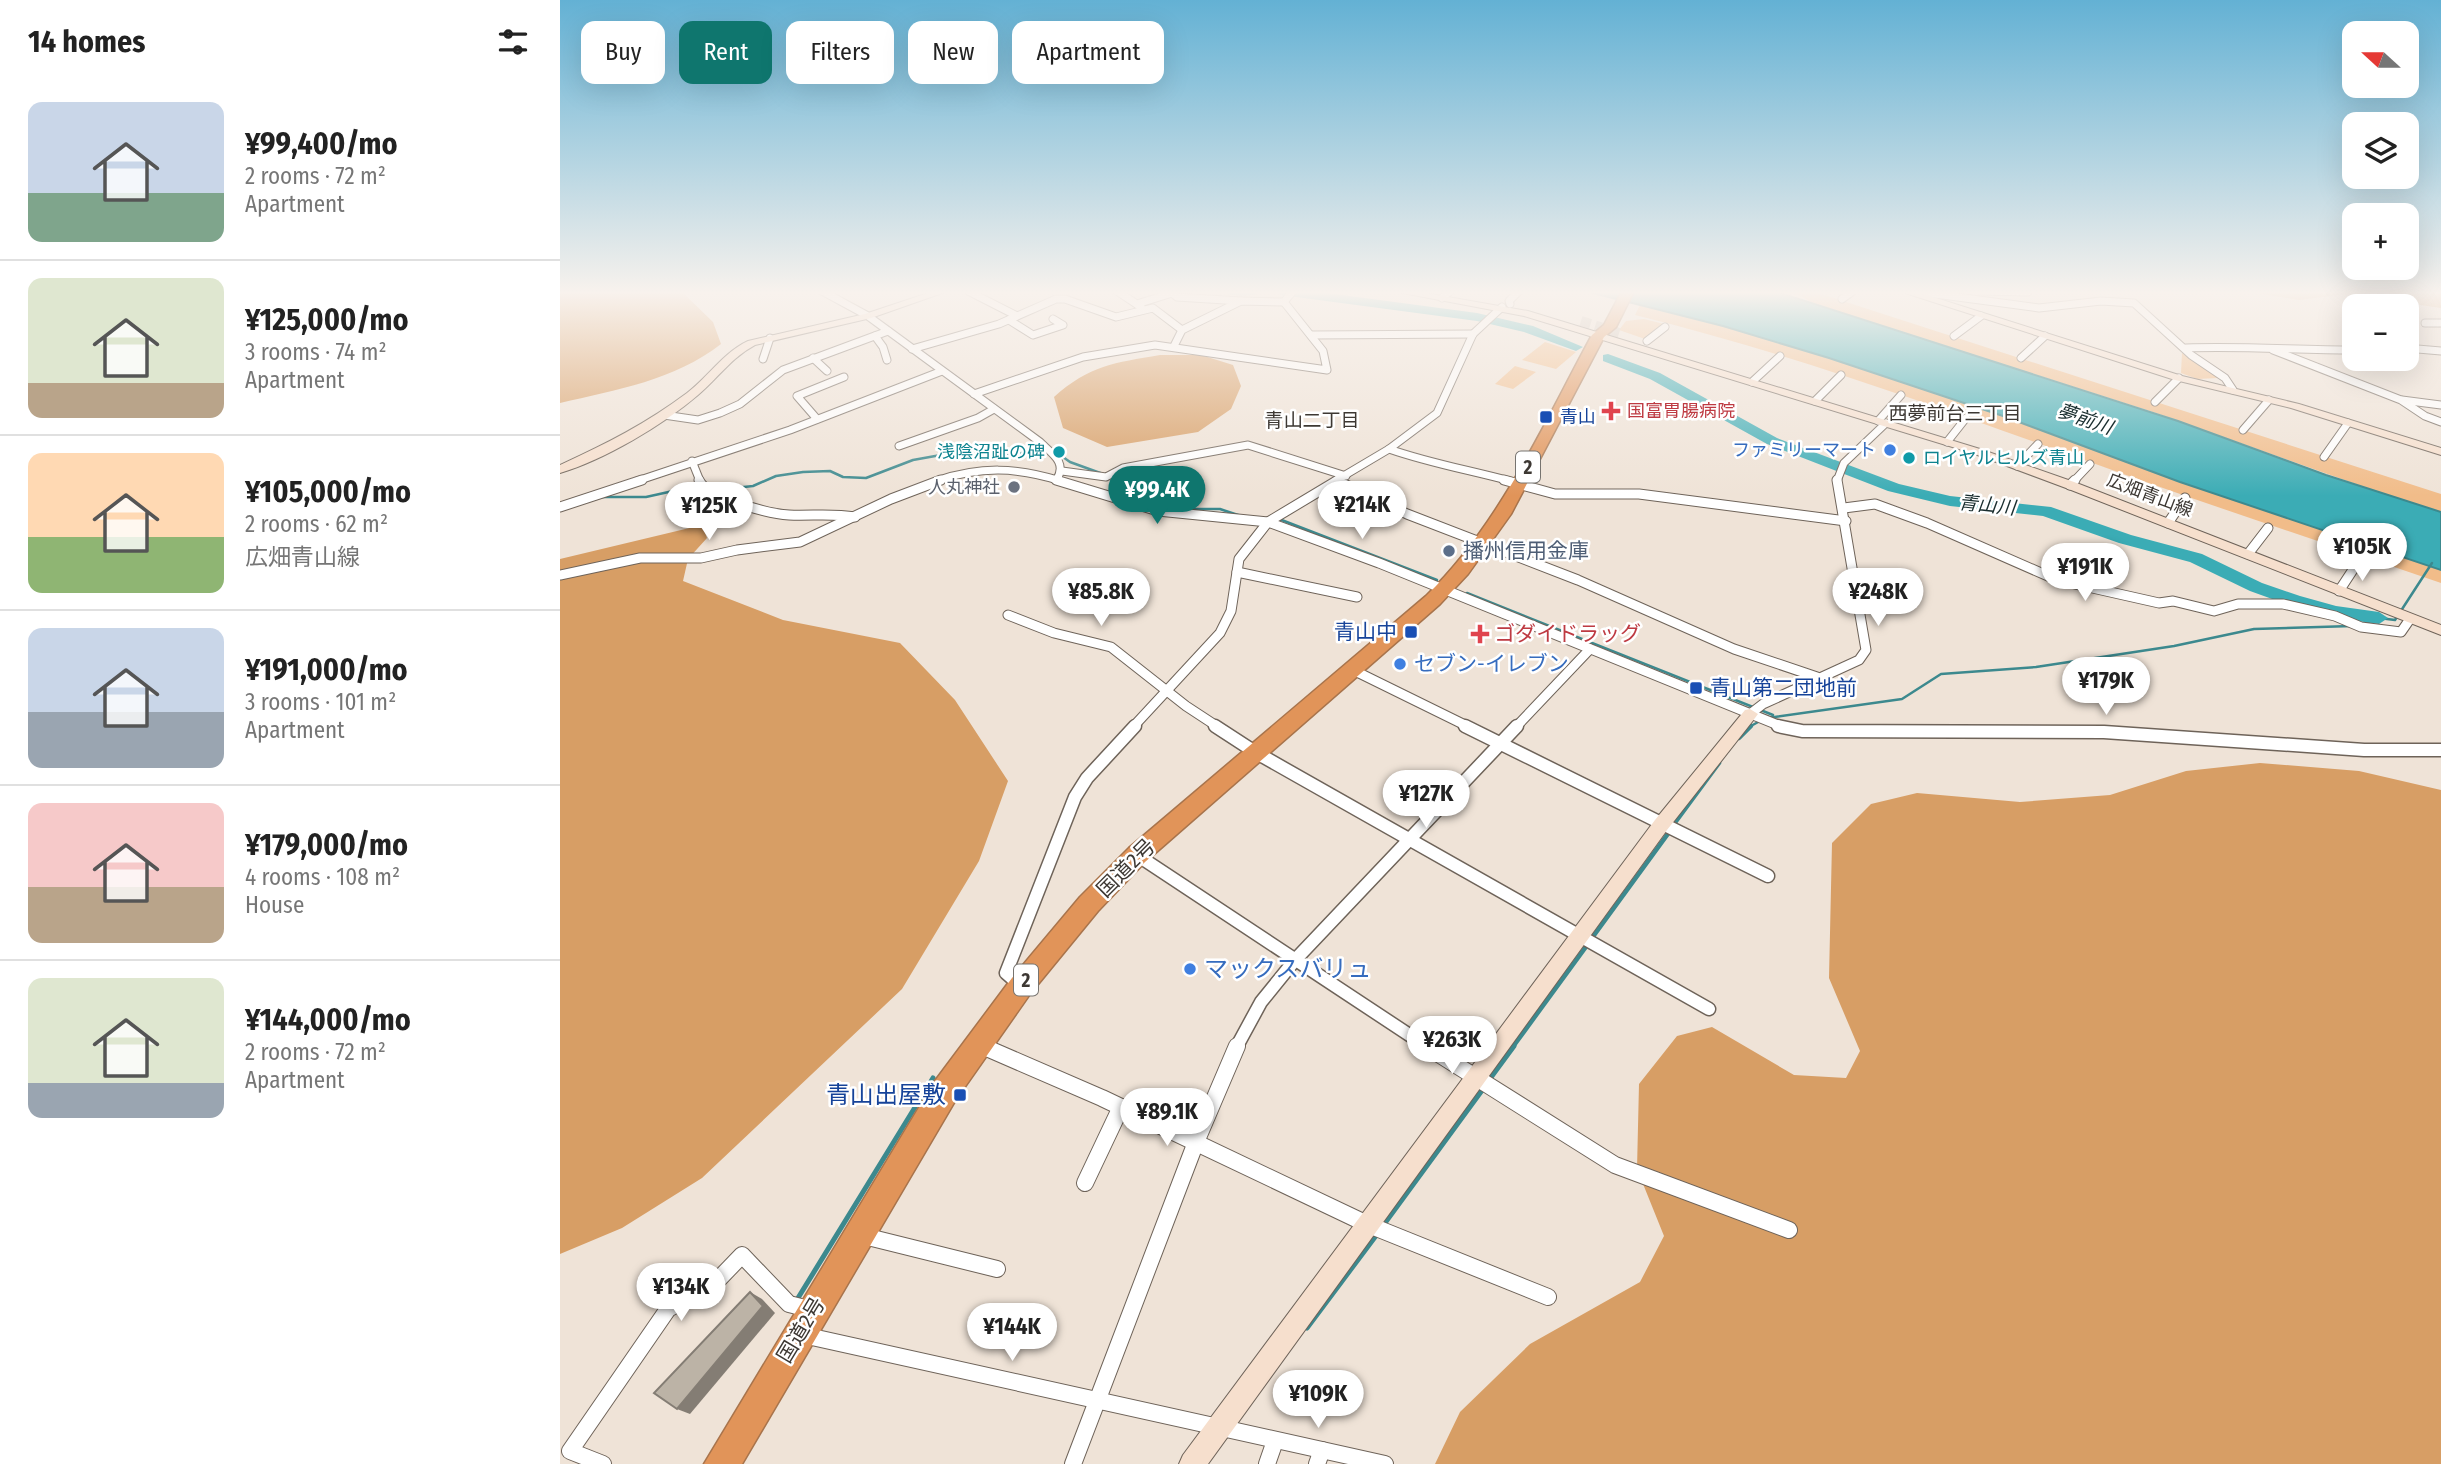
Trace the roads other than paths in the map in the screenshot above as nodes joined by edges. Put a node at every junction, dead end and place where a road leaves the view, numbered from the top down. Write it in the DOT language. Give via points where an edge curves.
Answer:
graph roads {
  1 [pos="729,359"];
  2 [pos="810,359"];
  3 [pos="814,359"];
  4 [pos="927,359"];
  5 [pos="1079,359"];
  6 [pos="1254,359"];
  7 [pos="1328,359"];
  8 [pos="1461,359"];
  9 [pos="1586,359"];
  10 [pos="1680,359"];
  11 [pos="1701,359"];
  12 [pos="1776,359"];
  13 [pos="2119,359"];
  14 [pos="2198,359"];
  15 [pos="2297,359"];
  16 [pos="1702,366"];
  17 [pos="827,371"];
  18 [pos="943,371"];
  19 [pos="1841,375"];
  20 [pos="844,377"];
  21 [pos="2179,378"];
  22 [pos="1752,382"];
  23 [pos="2233,390"];
  24 [pos="974,394"];
  25 [pos="1901,395"];
  26 [pos="2269,400"];
  27 [pos="2401,400"];
  28 [pos="1815,401"];
  29 [pos="2155,402"];
  30 [pos="2441,405"];
  31 [pos="995,409"];
  32 [pos="664,415"];
  33 [pos="1966,418"];
  34 [pos="817,419"];
  35 [pos="1882,422"];
  36 [pos="2441,422"];
  37 [pos="2348,423"];
  38 [pos="2243,430"];
  39 [pos="1947,442"];
  40 [pos="2038,444"];
  41 [pos="899,446"];
  42 [pos="1389,449"];
  43 [pos="2441,452"];
  44 [pos="2324,457"];
  45 [pos="692,461"];
  46 [pos="2090,464"];
  47 [pos="2017,466"];
  48 [pos="560,469"];
  49 [pos="1059,475"];
  50 [pos="1342,479"];
  51 [pos="2070,485"];
  52 [pos="1518,486"];
  53 [pos="2185,498"];
  54 [pos="560,508"];
  55 [pos="1844,508"];
  56 [pos="855,517"];
  57 [pos="1272,519"];
  58 [pos="1846,521"];
  59 [pos="2168,523"];
  60 [pos="2267,528"];
  61 [pos="1485,542"];
  62 [pos="2248,554"];
  63 [pos="2360,559"];
  64 [pos="1237,572"];
  65 [pos="560,575"];
  66 [pos="1444,590"];
  67 [pos="2339,591"];
  68 [pos="1356,597"];
  69 [pos="1008,615"];
  70 [pos="2407,618"];
  71 [pos="2441,630"];
  72 [pos="1590,649"];
  73 [pos="1353,670"];
  74 [pos="1817,677"];
  75 [pos="1168,690"];
  76 [pos="1760,713"];
  77 [pos="1499,745"];
  78 [pos="2441,750"];
  79 [pos="1255,752"];
  80 [pos="1661,825"];
  81 [pos="1410,840"];
  82 [pos="1137,855"];
  83 [pos="1768,876"];
  84 [pos="1588,941"];
  85 [pos="1295,960"];
  86 [pos="1021,986"];
  87 [pos="1709,1009"];
  88 [pos="978,1044"];
  89 [pos="1483,1084"];
  90 [pos="1121,1107"];
  91 [pos="1196,1142"];
  92 [pos="1085,1183"];
  93 [pos="1379,1229"];
  94 [pos="1788,1230"];
  95 [pos="858,1234"];
  96 [pos="997,1269"];
  97 [pos="1548,1297"];
  98 [pos="813,1310"];
  99 [pos="799,1334"];
  100 [pos="1098,1403"];
  101 [pos="1217,1427"];
  102 [pos="1276,1441"];
  103 [pos="1319,1457"];
  104 [pos="603,1464"];
  105 [pos="722,1464"];
  106 [pos="1073,1464"];
  107 [pos="1192,1464"];
  108 [pos="1267,1464"];
  109 [pos="1385,1464"];
  1 -- 32 [label="main road"];
  2 -- 32 [label="street" via="783,370 740,404 720,413 698,420"];
  3 -- 17 [label="street"];
  4 -- 18 [label="street"];
  5 -- 24 [label="street"];
  6 -- 7 [label="street" via="1324,371"];
  8 -- 42 [label="street" via="1437,413"];
  9 -- 52 [label="highway, 国道2号 / 2"];
  10 -- 16 [label="main road, 広畑青山線"];
  11 -- 16 [label="main road" via="1706,362"];
  12 -- 22 [label="street"];
  13 -- 21 [label="main road"];
  14 -- 23 [label="street"];
  15 -- 27 [label="street"];
  16 -- 22 [label="main road, 広畑青山線"];
  18 -- 24 [label="street"];
  18 -- 34 [label="street"];
  19 -- 28 [label="street"];
  20 -- 34 [label="street" via="797,396"];
  21 -- 23 [label="main road"];
  21 -- 29 [label="street"];
  22 -- 28 [label="main road, 広畑青山線"];
  23 -- 26 [label="main road"];
  24 -- 31 [label="street"];
  25 -- 35 [label="street"];
  26 -- 37 [label="main road"];
  26 -- 38 [label="street"];
  27 -- 30 [label="street"];
  27 -- 36 [label="street"];
  28 -- 35 [label="main road, 広畑青山線"];
  31 -- 41 [label="street"];
  31 -- 49 [label="street" via="1061,463"];
  32 -- 48 [label="main road" via="620,442"];
  33 -- 39 [label="street"];
  34 -- 45 [label="street"];
  35 -- 39 [label="main road, 広畑青山線"];
  35 -- 55 [label="street" via="1841,468"];
  37 -- 43 [label="main road"];
  37 -- 44 [label="street"];
  39 -- 47 [label="main road, 広畑青山線"];
  40 -- 47 [label="street"];
  42 -- 50 [label="street"];
  42 -- 52 [label="street"];
  45 -- 54 [label="street"];
  45 -- 56 [label="street" via="702,487 716,496 786,515"];
  46 -- 51 [label="street"];
  47 -- 51 [label="main road, 広畑青山線"];
  49 -- 50 [label="street" via="1107,477 1123,468 1242,444"];
  49 -- 56 [label="street" via="1006,468 966,473 916,488"];
  49 -- 57 [label="street" via="1158,511"];
  50 -- 57 [label="street"];
  50 -- 61 [label="street" via="1407,514"];
  51 -- 59 [label="main road, 広畑青山線"];
  52 -- 58 [label="street" via="1573,496 1639,494"];
  52 -- 61 [label="highway, 国道2号 / 2"];
  53 -- 59 [label="street"];
  55 -- 58 [label="street"];
  55 -- 70 [label="street" via="1875,504 2056,580 2159,603 2173,601 2214,611 2238,604 2283,604 2361,627 2401,632"];
  56 -- 65 [label="street" via="800,542 701,558 640,558"];
  57 -- 64 [label="street" via="1239,559"];
  57 -- 66 [label="street"];
  58 -- 74 [label="street" via="1866,650 1859,660"];
  59 -- 62 [label="main road, 広畑青山線"];
  60 -- 62 [label="street"];
  61 -- 66 [label="highway, 国道2号 / 2"];
  61 -- 74 [label="street" via="1734,649"];
  62 -- 67 [label="main road, 広畑青山線"];
  63 -- 67 [label="street"];
  64 -- 68 [label="street"];
  64 -- 75 [label="street" via="1231,611 1220,633"];
  66 -- 72 [label="street"];
  66 -- 73 [label="highway, 国道2号 / 2"];
  67 -- 70 [label="main road, 広畑青山線"];
  69 -- 75 [label="street" via="1054,633 1111,647"];
  70 -- 71 [label="main road, 広畑青山線"];
  72 -- 76 [label="street"];
  72 -- 77 [label="street"];
  73 -- 77 [label="street"];
  73 -- 79 [label="highway, 国道2号 / 2"];
  74 -- 76 [label="street"];
  75 -- 79 [label="street"];
  75 -- 86 [label="street" via="1075,797 1006,973"];
  76 -- 78 [label="street" via="1802,731 2104,732 2364,750"];
  76 -- 80 [label="main road"];
  77 -- 80 [label="street"];
  77 -- 81 [label="street"];
  79 -- 81 [label="street"];
  79 -- 82 [label="highway, 国道2号 / 2"];
  80 -- 83 [label="street"];
  80 -- 84 [label="main road"];
  81 -- 84 [label="street"];
  81 -- 85 [label="street"];
  82 -- 85 [label="street"];
  82 -- 86 [label="highway, 国道2号 / 2"];
  84 -- 87 [label="street"];
  84 -- 89 [label="main road"];
  85 -- 89 [label="street"];
  85 -- 91 [label="street" via="1261,1002 1235,1049"];
  86 -- 88 [label="highway, 国道2号 / 2"];
  88 -- 90 [label="street"];
  88 -- 95 [label="highway, 国道2号 / 2"];
  89 -- 93 [label="main road"];
  89 -- 94 [label="street" via="1615,1165"];
  90 -- 91 [label="street"];
  90 -- 92 [label="street"];
  91 -- 93 [label="street"];
  91 -- 100 [label="street"];
  93 -- 97 [label="street"];
  93 -- 101 [label="main road"];
  95 -- 96 [label="street"];
  95 -- 98 [label="highway, 国道2号 / 2"];
  98 -- 99 [label="highway, 国道2号 / 2"];
  98 -- 104 [label="street" via="789,1304 742,1255 716,1282 668,1309 570,1451"];
  99 -- 100 [label="street"];
  99 -- 105 [label="highway, 国道2号 / 2"];
  100 -- 101 [label="street"];
  100 -- 106 [label="street"];
  101 -- 102 [label="street"];
  101 -- 107 [label="main road"];
  102 -- 103 [label="street"];
  102 -- 108 [label="street"];
  103 -- 109 [label="street"];
}
